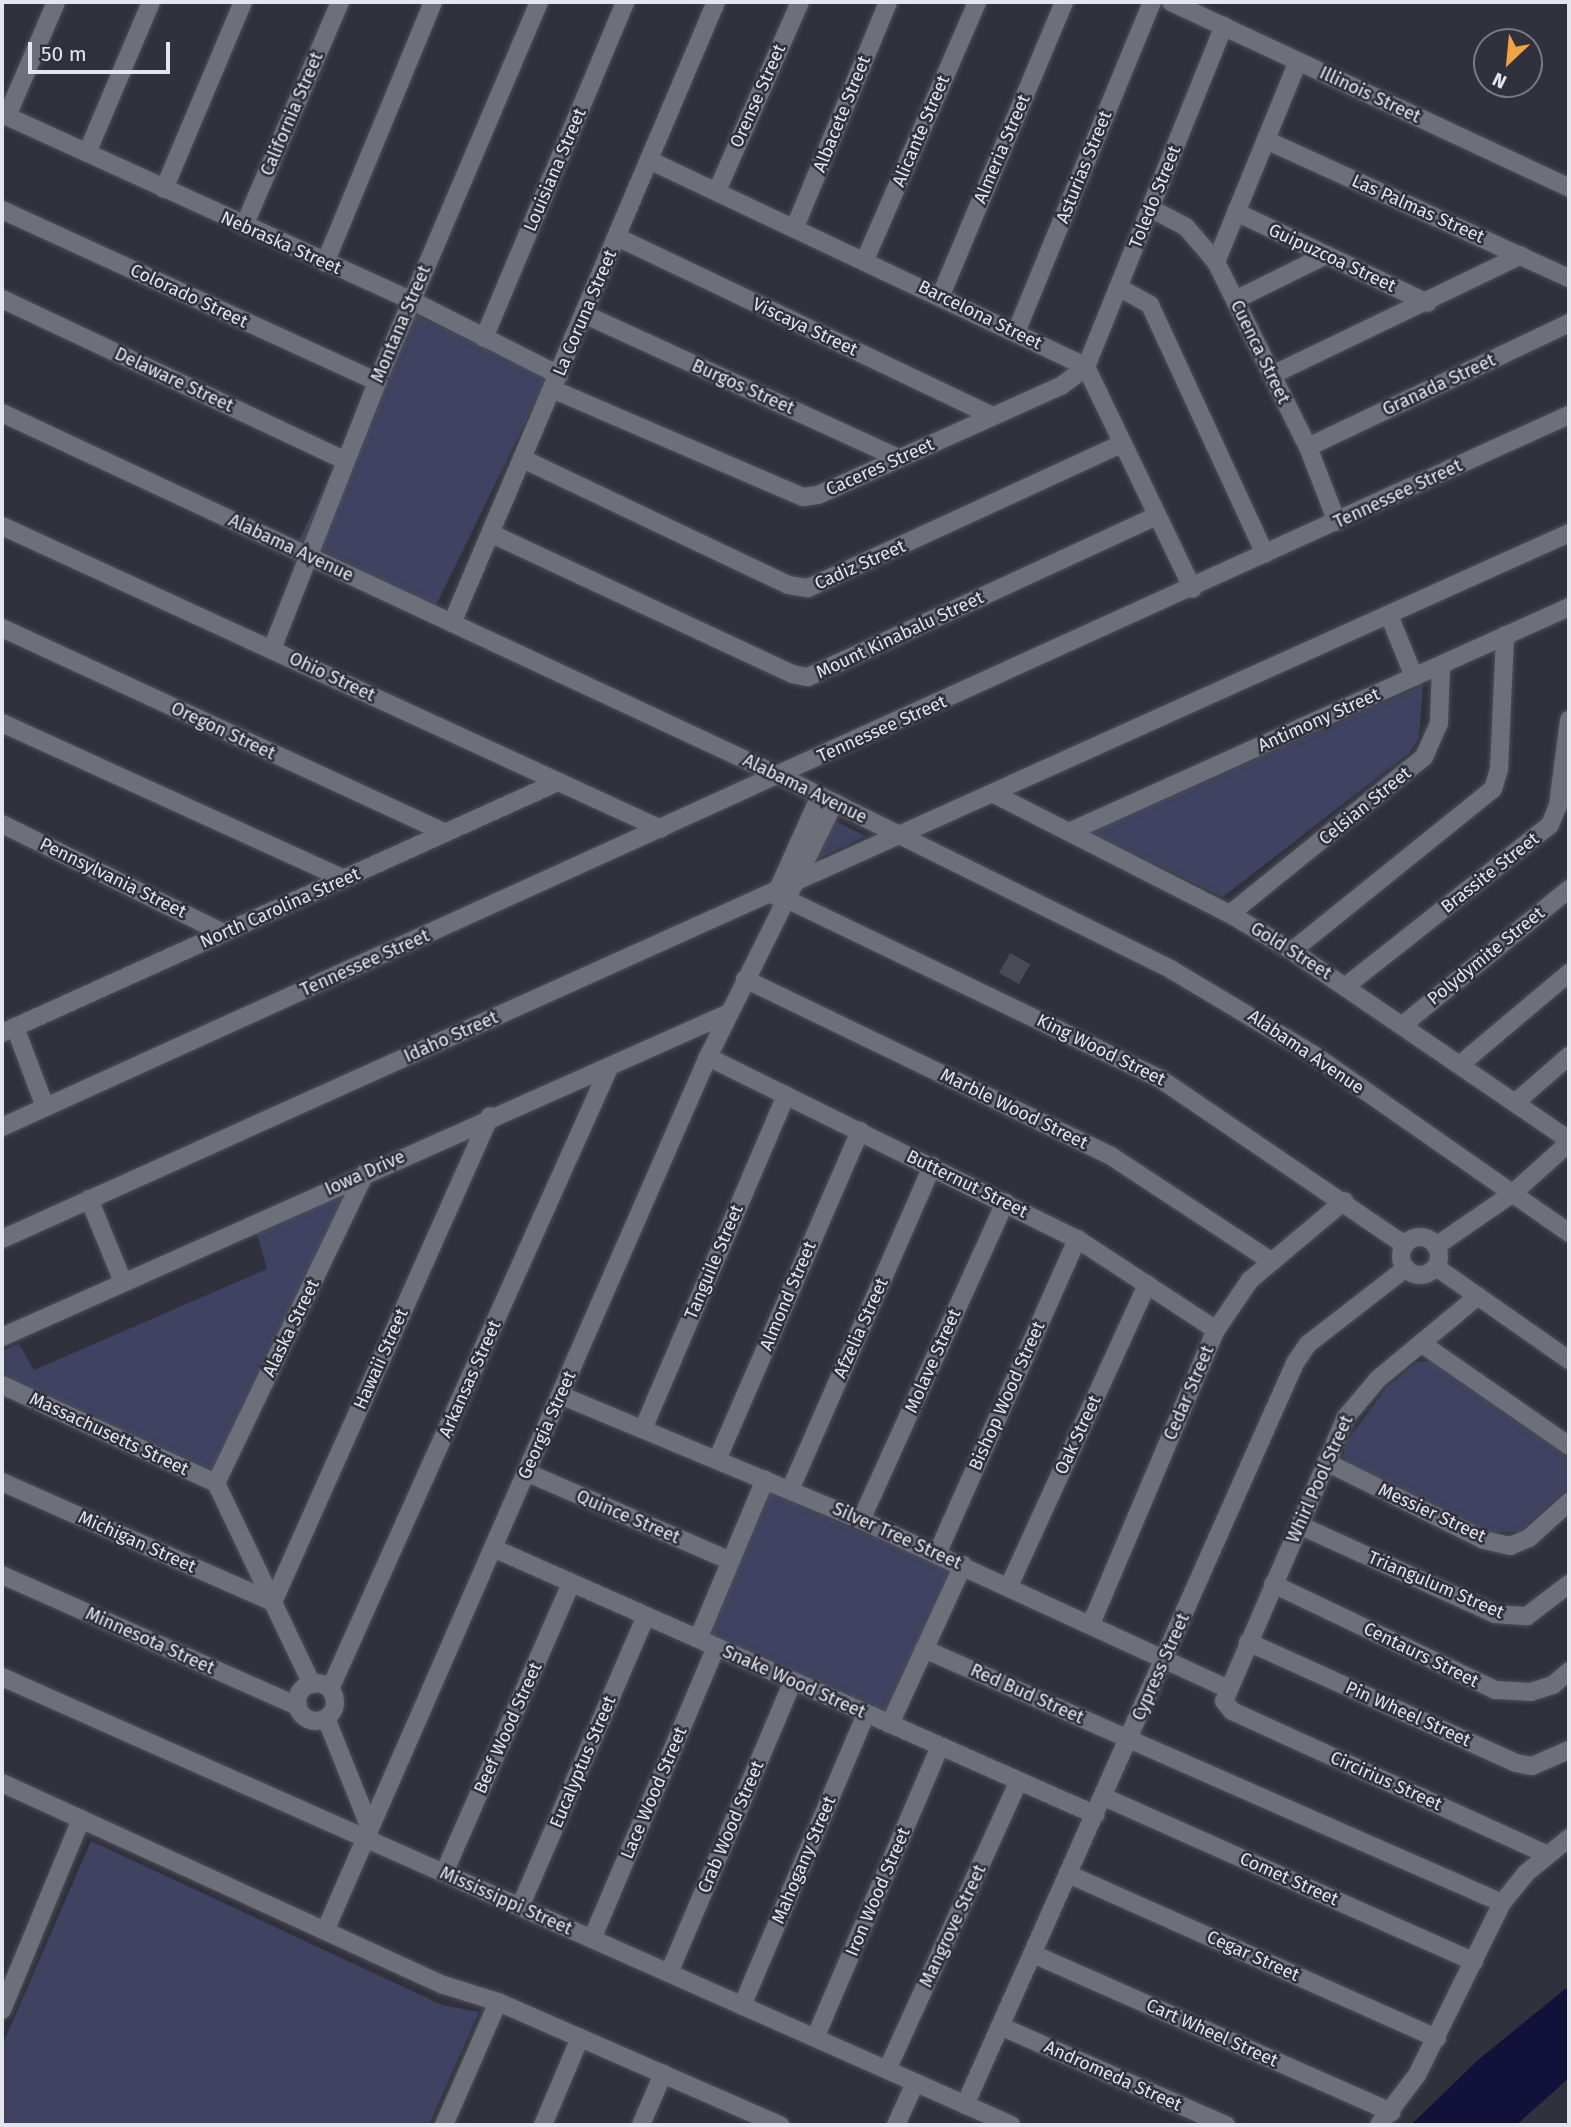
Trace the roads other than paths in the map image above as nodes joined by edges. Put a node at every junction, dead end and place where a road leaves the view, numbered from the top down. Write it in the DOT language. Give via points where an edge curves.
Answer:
graph roads {
  1 [pos="56,2"];
  2 [pos="150,2"];
  3 [pos="243,2"];
  4 [pos="340,2"];
  5 [pos="433,2"];
  6 [pos="539,2"];
  7 [pos="625,2"];
  8 [pos="716,2"];
  9 [pos="800,2"];
  10 [pos="888,2"];
  11 [pos="977,2"];
  12 [pos="1064,2"];
  13 [pos="1152,2"];
  14 [pos="1171,2"];
  15 [pos="1224,26"];
  16 [pos="1298,61"];
  17 [pos="4,115"];
  18 [pos="1266,140"];
  19 [pos="87,153"];
  20 [pos="651,161"];
  21 [pos="1569,188"];
  22 [pos="164,189"];
  23 [pos="717,191"];
  24 [pos="1150,208"];
  25 [pos="2,211"];
  26 [pos="1237,212"];
  27 [pos="243,226"];
  28 [pos="795,227"];
  29 [pos="617,237"];
  30 [pos="1326,255"];
  31 [pos="1521,255"];
  32 [pos="865,260"];
  33 [pos="1216,262"];
  34 [pos="325,263"];
  35 [pos="1569,278"];
  36 [pos="1118,287"];
  37 [pos="941,295"];
  38 [pos="2,299"];
  39 [pos="411,300"];
  40 [pos="1235,300"];
  41 [pos="1428,303"];
  42 [pos="586,315"];
  43 [pos="1569,323"];
  44 [pos="1016,332"];
  45 [pos="484,338"];
  46 [pos="1086,367"];
  47 [pos="1272,375"];
  48 [pos="377,382"];
  49 [pos="556,382"];
  50 [pos="2,414"];
  51 [pos="1569,415"];
  52 [pos="993,416"];
  53 [pos="1121,444"];
  54 [pos="1308,447"];
  55 [pos="899,458"];
  56 [pos="523,459"];
  57 [pos="346,461"];
  58 [pos="1155,517"];
  59 [pos="1338,522"];
  60 [pos="2,526"];
  61 [pos="1569,533"];
  62 [pos="492,534"];
  63 [pos="1265,554"];
  64 [pos="309,556"];
  65 [pos="1193,589"];
  66 [pos="1569,607"];
  67 [pos="1390,615"];
  68 [pos="452,623"];
  69 [pos="2,628"];
  70 [pos="1506,635"];
  71 [pos="272,649"];
  72 [pos="1441,666"];
  73 [pos="1414,677"];
  74 [pos="1569,720"];
  75 [pos="2,723"];
  76 [pos="780,776"];
  77 [pos="558,782"];
  78 [pos="993,794"];
  79 [pos="827,799"];
  80 [pos="2,824"];
  81 [pos="661,829"];
  82 [pos="1069,832"];
  83 [pos="445,833"];
  84 [pos="901,836"];
  85 [pos="344,879"];
  86 [pos="1569,889"];
  87 [pos="787,892"];
  88 [pos="1230,914"];
  89 [pos="224,933"];
  90 [pos="1292,951"];
  91 [pos="1569,973"];
  92 [pos="745,979"];
  93 [pos="1346,986"];
  94 [pos="729,1013"];
  95 [pos="1404,1024"];
  96 [pos="8,1030"];
  97 [pos="1569,1056"];
  98 [pos="708,1057"];
  99 [pos="1462,1063"];
  100 [pos="609,1068"];
  101 [pos="786,1095"];
  102 [pos="1516,1102"];
  103 [pos="45,1107"];
  104 [pos="490,1116"];
  105 [pos="2,1127"];
  106 [pos="860,1131"];
  107 [pos="1569,1142"];
  108 [pos="932,1166"];
  109 [pos="365,1173"];
  110 [pos="1513,1193"];
  111 [pos="89,1199"];
  112 [pos="1344,1201"];
  113 [pos="1004,1202"];
  114 [pos="1569,1233"];
  115 [pos="2,1239"];
  116 [pos="1077,1239"];
  117 [pos="1405,1245"];
  118 [pos="1436,1245"];
  119 [pos="1271,1261"];
  120 [pos="1436,1267"];
  121 [pos="1406,1268"];
  122 [pos="123,1282"];
  123 [pos="1147,1284"];
  124 [pos="1478,1296"];
  125 [pos="1216,1330"];
  126 [pos="2,1336"];
  127 [pos="1422,1343"];
  128 [pos="1569,1360"];
  129 [pos="2,1385"];
  130 [pos="560,1395"];
  131 [pos="642,1429"];
  132 [pos="1569,1446"];
  133 [pos="717,1460"];
  134 [pos="1326,1462"];
  135 [pos="526,1472"];
  136 [pos="765,1480"];
  137 [pos="2,1482"];
  138 [pos="216,1483"];
  139 [pos="790,1490"];
  140 [pos="1569,1502"];
  141 [pos="861,1520"];
  142 [pos="1299,1525"];
  143 [pos="493,1548"];
  144 [pos="937,1554"];
  145 [pos="731,1561"];
  146 [pos="963,1565"];
  147 [pos="2,1575"];
  148 [pos="571,1583"];
  149 [pos="1273,1584"];
  150 [pos="1569,1584"];
  151 [pos="1009,1586"];
  152 [pos="273,1602"];
  153 [pos="646,1616"];
  154 [pos="1091,1625"];
  155 [pos="698,1639"];
  156 [pos="1248,1642"];
  157 [pos="716,1647"];
  158 [pos="924,1649"];
  159 [pos="1165,1659"];
  160 [pos="1569,1671"];
  161 [pos="2,1678"];
  162 [pos="793,1681"];
  163 [pos="312,1684"];
  164 [pos="331,1689"];
  165 [pos="1227,1697"];
  166 [pos="298,1706"];
  167 [pos="866,1714"];
  168 [pos="326,1718"];
  169 [pos="890,1724"];
  170 [pos="1130,1739"];
  171 [pos="940,1746"];
  172 [pos="1569,1750"];
  173 [pos="1019,1782"];
  174 [pos="2,1783"];
  175 [pos="1104,1797"];
  176 [pos="1096,1815"];
  177 [pos="81,1818"];
  178 [pos="368,1833"];
  179 [pos="1569,1838"];
  180 [pos="1548,1855"];
  181 [pos="444,1873"];
  182 [pos="1069,1874"];
  183 [pos="1502,1903"];
  184 [pos="520,1907"];
  185 [pos="325,1931"];
  186 [pos="592,1939"];
  187 [pos="1032,1954"];
  188 [pos="1474,1962"];
  189 [pos="669,1973"];
  190 [pos="498,2002"];
  191 [pos="742,2006"];
  192 [pos="2,2010"];
  193 [pos="1000,2026"];
  194 [pos="580,2038"];
  195 [pos="815,2038"];
  196 [pos="1437,2038"];
  197 [pos="887,2070"];
  198 [pos="663,2074"];
  199 [pos="915,2083"];
  200 [pos="965,2105"];
  201 [pos="742,2118"];
  202 [pos="1385,2118"];
  203 [pos="444,2125"];
  204 [pos="542,2125"];
  205 [pos="641,2125"];
  206 [pos="780,2125"];
  207 [pos="896,2125"];
  208 [pos="1011,2125"];
  209 [pos="1226,2125"];
  1 -- 17 [label="street"];
  2 -- 19 [label="street"];
  3 -- 22 [label="street"];
  4 -- 27 [label="street, California Street"];
  5 -- 34 [label="street"];
  6 -- 39 [label="street, Montana Street"];
  7 -- 45 [label="street, Louisiana Street"];
  8 -- 20 [label="street, La Coruna Street"];
  9 -- 23 [label="street, Orense Street"];
  10 -- 28 [label="street, Albacete Street"];
  11 -- 32 [label="street, Alicante Street"];
  12 -- 37 [label="street, Almeria Street"];
  13 -- 44 [label="street, Asturias Street"];
  14 -- 15 [label="street, Illinois Street"];
  15 -- 16 [label="street, Illinois Street"];
  15 -- 24 [label="street, Toledo Street"];
  16 -- 18 [label="street"];
  16 -- 21 [label="street, Illinois Street"];
  17 -- 19 [label="street, Nebraska Street"];
  18 -- 26 [label="street"];
  18 -- 31 [label="street, Las Palmas Street"];
  19 -- 22 [label="street, Nebraska Street"];
  20 -- 23 [label="street, Barcelona Street"];
  20 -- 29 [label="street, La Coruna Street"];
  22 -- 27 [label="street, Nebraska Street"];
  23 -- 28 [label="street, Barcelona Street"];
  24 -- 33 [label="street, Cuenca Street" via="1186,227"];
  24 -- 36 [label="street, Toledo Street"];
  25 -- 48 [label="street, Colorado Street"];
  26 -- 30 [label="street, Guipuzcoa Street"];
  26 -- 33 [label="street"];
  27 -- 34 [label="street, Nebraska Street"];
  28 -- 32 [label="street, Barcelona Street"];
  29 -- 42 [label="street, La Coruna Street"];
  29 -- 52 [label="street, Viscaya Street"];
  30 -- 40 [label="street"];
  30 -- 41 [label="street, Guipuzcoa Street"];
  31 -- 35 [label="street, Las Palmas Street"];
  31 -- 41 [label="street"];
  32 -- 37 [label="street, Barcelona Street"];
  33 -- 40 [label="street, Cuenca Street"];
  34 -- 39 [label="street, Nebraska Street"];
  36 -- 46 [label="street, Toledo Street"];
  36 -- 63 [label="street" via="1150,305"];
  37 -- 44 [label="street, Barcelona Street"];
  38 -- 57 [label="street, Delaware Street"];
  39 -- 45 [label="street, Nebraska Street"];
  39 -- 48 [label="street, Montana Street"];
  40 -- 47 [label="street, Cuenca Street"];
  41 -- 47 [label="street"];
  42 -- 49 [label="street, La Coruna Street"];
  42 -- 55 [label="street, Burgos Street"];
  43 -- 54 [label="street, Granada Street"];
  44 -- 46 [label="street, Barcelona Street"];
  45 -- 49 [label="street, Nebraska Street"];
  46 -- 52 [label="street, Caceres Street" via="1061,386"];
  46 -- 53 [label="street"];
  47 -- 54 [label="street, Cuenca Street"];
  48 -- 57 [label="street, Montana Street"];
  49 -- 55 [label="street, Caceres Street" via="803,497"];
  49 -- 56 [label="street, La Coruna Street"];
  50 -- 64 [label="street, Alabama Avenue"];
  51 -- 59 [label="street, Tennessee Street"];
  52 -- 55 [label="street, Caceres Street"];
  53 -- 56 [label="street, Cadiz Street" via="808,588 788,585"];
  53 -- 58 [label="street"];
  54 -- 59 [label="street, Cuenca Street"];
  56 -- 62 [label="street, La Coruna Street"];
  57 -- 64 [label="street, Montana Street"];
  58 -- 62 [label="street, Mount Kinabalu Street" via="808,677 792,674"];
  58 -- 65 [label="street"];
  59 -- 63 [label="street, Tennessee Street"];
  60 -- 71 [label="street, Ohio Street"];
  61 -- 67 [label="street, Idaho Street"];
  62 -- 68 [label="street, La Coruna Street"];
  63 -- 65 [label="street, Tennessee Street"];
  64 -- 68 [label="street, Alabama Avenue"];
  64 -- 71 [label="street, Montana Street"];
  65 -- 76 [label="street, Tennessee Street"];
  66 -- 70 [label="street, Antimony Street"];
  67 -- 73 [label="street"];
  67 -- 78 [label="street, Idaho Street"];
  68 -- 76 [label="street, Alabama Avenue"];
  69 -- 83 [label="street, Oregon Street"];
  70 -- 72 [label="street, Antimony Street"];
  70 -- 90 [label="street" via="1499,769 1493,789"];
  71 -- 77 [label="street, Ohio Street"];
  72 -- 73 [label="street, Antimony Street"];
  72 -- 88 [label="street, Celsian Street" via="1439,723 1424,757"];
  73 -- 82 [label="street, Antimony Street"];
  74 -- 93 [label="street, Brassite Street" via="1558,805 1550,824"];
  75 -- 85 [label="street"];
  76 -- 79 [label="street, Alabama Avenue"];
  76 -- 81 [label="street, Tennessee Street"];
  77 -- 81 [label="street, Ohio Street"];
  77 -- 83 [label="street, North Carolina Street"];
  78 -- 82 [label="street, Gold Street"];
  78 -- 84 [label="street, Idaho Street"];
  79 -- 84 [label="street, Alabama Avenue"];
  79 -- 87 [label="street, Georgia Street"];
  80 -- 89 [label="street, Pennsylvania Street"];
  81 -- 103 [label="street, Tennessee Street"];
  82 -- 88 [label="street, Gold Street"];
  83 -- 85 [label="street, North Carolina Street"];
  84 -- 87 [label="street, Idaho Street"];
  84 -- 110 [label="street, Alabama Avenue" via="1213,992"];
  85 -- 89 [label="street, North Carolina Street"];
  86 -- 95 [label="street, Polydymite Street"];
  87 -- 92 [label="street, Georgia Street"];
  87 -- 111 [label="street, Idaho Street"];
  87 -- 112 [label="street, King Wood Street" via="1159,1078"];
  88 -- 90 [label="street, Gold Street"];
  89 -- 96 [label="street, North Carolina Street"];
  90 -- 93 [label="street, Gold Street"];
  91 -- 99 [label="street"];
  92 -- 94 [label="street, Georgia Street"];
  92 -- 119 [label="street, Marble Wood Street" via="1111,1156"];
  93 -- 95 [label="street, Gold Street"];
  94 -- 98 [label="street, Georgia Street"];
  94 -- 100 [label="street, Iowa Drive"];
  95 -- 99 [label="street, Gold Street"];
  96 -- 103 [label="street"];
  97 -- 102 [label="street"];
  98 -- 101 [label="street, Butternut Street"];
  98 -- 130 [label="street, Georgia Street"];
  99 -- 102 [label="street, Gold Street"];
  100 -- 104 [label="street, Iowa Drive"];
  100 -- 164 [label="street, Arkansas Street"];
  101 -- 106 [label="street, Butternut Street"];
  101 -- 131 [label="street, Tanguile Street"];
  102 -- 107 [label="street, Gold Street"];
  103 -- 105 [label="street, Tennessee Street"];
  104 -- 109 [label="street, Iowa Drive"];
  104 -- 152 [label="street, Hawaii Street"];
  106 -- 108 [label="street, Butternut Street"];
  106 -- 133 [label="street, Almond Street"];
  107 -- 110 [label="street"];
  108 -- 113 [label="street, Butternut Street"];
  108 -- 139 [label="street, Afzelia Street"];
  109 -- 122 [label="street, Iowa Drive"];
  109 -- 138 [label="street, Alaska Street"];
  110 -- 114 [label="street, Alabama Avenue"];
  110 -- 118 [label="street"];
  111 -- 115 [label="street, Idaho Street"];
  111 -- 122 [label="street"];
  112 -- 117 [label="street, King Wood Street"];
  112 -- 119 [label="street, Cedar Street"];
  113 -- 116 [label="street, Butternut Street"];
  113 -- 141 [label="street, Molave Street"];
  116 -- 123 [label="street, Butternut Street"];
  116 -- 144 [label="street, Bishop Wood Street"];
  117 -- 118 [label="street" via="1421,1237"];
  117 -- 121 [label="street" via="1402,1259"];
  118 -- 120 [label="street"];
  119 -- 125 [label="street, Cedar Street" via="1250,1280"];
  120 -- 121 [label="street" via="1424,1274"];
  120 -- 124 [label="street"];
  121 -- 159 [label="street, Cypress Street" via="1301,1352"];
  122 -- 126 [label="street, Iowa Drive"];
  123 -- 125 [label="street, Butternut Street"];
  123 -- 151 [label="street, Oak Street"];
  124 -- 127 [label="street, Whirl Pool Street"];
  124 -- 128 [label="street"];
  125 -- 154 [label="street, Cedar Street"];
  127 -- 132 [label="street"];
  127 -- 134 [label="street, Whirl Pool Street" via="1357,1401"];
  129 -- 138 [label="street, Massachusetts Street"];
  130 -- 131 [label="street, Silver Tree Street"];
  130 -- 135 [label="street, Georgia Street"];
  131 -- 133 [label="street, Silver Tree Street"];
  133 -- 136 [label="street, Silver Tree Street"];
  134 -- 140 [label="street, Messier Street" via="1484,1540 1510,1546 1529,1538"];
  134 -- 142 [label="street, Whirl Pool Street"];
  135 -- 143 [label="street, Georgia Street"];
  135 -- 145 [label="street, Quince Street"];
  136 -- 139 [label="street, Silver Tree Street"];
  136 -- 145 [label="street"];
  137 -- 152 [label="street, Michigan Street"];
  138 -- 152 [label="street"];
  139 -- 141 [label="street, Silver Tree Street"];
  141 -- 144 [label="street, Silver Tree Street"];
  142 -- 149 [label="street, Whirl Pool Street"];
  142 -- 150 [label="street, Triangulum Street" via="1495,1614 1527,1616"];
  143 -- 148 [label="street, Snake Wood Street"];
  143 -- 178 [label="street, Georgia Street"];
  144 -- 146 [label="street, Silver Tree Street"];
  145 -- 155 [label="street"];
  146 -- 151 [label="street, Silver Tree Street"];
  146 -- 158 [label="street"];
  147 -- 166 [label="street, Minnesota Street"];
  148 -- 153 [label="street, Snake Wood Street"];
  148 -- 181 [label="street, Beef Wood Street"];
  149 -- 156 [label="street, Whirl Pool Street"];
  149 -- 160 [label="street, Centaurs Street" via="1495,1690 1531,1692 1553,1685"];
  151 -- 154 [label="street, Silver Tree Street"];
  152 -- 163 [label="street"];
  153 -- 155 [label="street, Snake Wood Street"];
  153 -- 184 [label="street, Eucalyptus Street"];
  154 -- 159 [label="street, Silver Tree Street"];
  155 -- 157 [label="street, Snake Wood Street"];
  156 -- 165 [label="street, Whirl Pool Street"];
  156 -- 172 [label="street, Pin Wheel Street" via="1516,1763 1532,1766"];
  157 -- 162 [label="street, Snake Wood Street"];
  157 -- 186 [label="street, Lace Wood Street"];
  158 -- 169 [label="street"];
  158 -- 170 [label="street, Red Bud Street"];
  159 -- 165 [label="street, Silver Tree Street"];
  159 -- 170 [label="street, Cypress Street"];
  161 -- 178 [label="street, Mississippi Street"];
  162 -- 167 [label="street, Snake Wood Street"];
  162 -- 189 [label="street, Crab Wood Street"];
  163 -- 164 [label="street"];
  163 -- 166 [label="street" via="302,1689"];
  164 -- 168 [label="street" via="335,1705"];
  165 -- 180 [label="street, Circirius Street"];
  166 -- 168 [label="street" via="309,1719"];
  167 -- 169 [label="street, Snake Wood Street"];
  167 -- 191 [label="street, Mahogany Street"];
  168 -- 178 [label="street"];
  169 -- 171 [label="street, Snake Wood Street"];
  170 -- 175 [label="street, Cypress Street"];
  170 -- 183 [label="street"];
  171 -- 173 [label="street, Snake Wood Street"];
  171 -- 195 [label="street, Iron Wood Street"];
  173 -- 176 [label="street, Snake Wood Street"];
  173 -- 197 [label="street, Mangrove Street"];
  174 -- 177 [label="street"];
  175 -- 176 [label="street, Cypress Street"];
  175 -- 188 [label="street, Comet Street"];
  176 -- 182 [label="street, Cypress Street"];
  177 -- 185 [label="street"];
  177 -- 192 [label="street"];
  178 -- 181 [label="street, Mississippi Street"];
  178 -- 185 [label="street, Georgia Street"];
  179 -- 180 [label="street"];
  180 -- 183 [label="street"];
  181 -- 184 [label="street, Mississippi Street"];
  182 -- 187 [label="street, Cypress Street"];
  182 -- 196 [label="street, Cegar Street"];
  183 -- 188 [label="street"];
  184 -- 186 [label="street, Mississippi Street"];
  185 -- 190 [label="street" via="444,1985"];
  186 -- 189 [label="street, Mississippi Street"];
  187 -- 193 [label="street, Cypress Street"];
  187 -- 202 [label="street, Cart Wheel Street"];
  188 -- 196 [label="street"];
  189 -- 191 [label="street, Mississippi Street"];
  190 -- 194 [label="street"];
  190 -- 203 [label="street"];
  191 -- 195 [label="street, Mississippi Street"];
  193 -- 200 [label="street, Cypress Street"];
  193 -- 209 [label="street, Andromeda Street"];
  194 -- 198 [label="street"];
  194 -- 204 [label="street"];
  195 -- 197 [label="street, Mississippi Street"];
  196 -- 202 [label="street"];
  197 -- 199 [label="street, Mississippi Street"];
  198 -- 201 [label="street"];
  198 -- 205 [label="street"];
  199 -- 200 [label="street, Mississippi Street"];
  199 -- 207 [label="street"];
  200 -- 208 [label="street, Mississippi Street"];
  201 -- 206 [label="street"];
}
